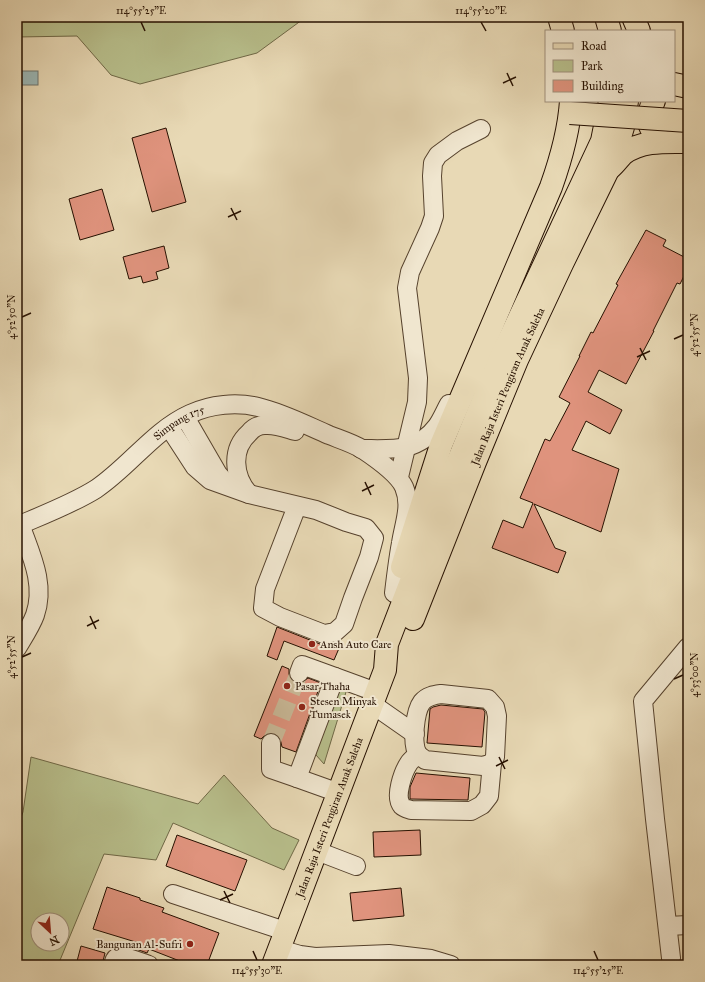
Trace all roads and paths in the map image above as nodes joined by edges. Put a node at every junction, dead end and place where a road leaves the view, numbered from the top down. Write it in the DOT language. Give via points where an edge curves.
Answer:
graph roads {
  1 [pos="559,17"];
  2 [pos="606,17"];
  3 [pos="624,17"];
  4 [pos="634,17"];
  5 [pos="563,30"];
  6 [pos="610,30"];
  7 [pos="627,30"];
  8 [pos="639,30"];
  9 [pos="675,84"];
  10 [pos="688,87"];
  11 [pos="688,91"];
  12 [pos="675,92"];
  13 [pos="610,102"];
  14 [pos="627,102"];
  15 [pos="634,102"];
  16 [pos="654,102"];
  17 [pos="688,106"];
  18 [pos="571,107"];
  19 [pos="688,121"];
  20 [pos="481,129"];
  21 [pos="688,142"];
  22 [pos="608,170"];
  23 [pos="479,354"];
  24 [pos="186,417"];
  25 [pos="169,427"];
  26 [pos="358,447"];
  27 [pos="405,448"];
  28 [pos="398,477"];
  29 [pos="230,488"];
  30 [pos="249,494"];
  31 [pos="297,506"];
  32 [pos="18,525"];
  33 [pos="394,593"];
  34 [pos="389,638"];
  35 [pos="688,647"];
  36 [pos="17,648"];
  37 [pos="385,670"];
  38 [pos="299,673"];
  39 [pos="335,677"];
  40 [pos="374,698"];
  41 [pos="415,734"];
  42 [pos="271,743"];
  43 [pos="418,754"];
  44 [pos="492,763"];
  45 [pos="296,778"];
  46 [pos="339,793"];
  47 [pos="317,850"];
  48 [pos="356,866"];
  49 [pos="174,894"];
  50 [pos="688,924"];
  51 [pos="668,926"];
  52 [pos="279,948"];
  53 [pos="671,958"];
  54 [pos="113,965"];
  55 [pos="149,965"];
  56 [pos="451,965"];
  1 -- 5 [label="main road"];
  2 -- 6 [label="main road"];
  3 -- 7 [label="main road"];
  4 -- 8 [label="main road"];
  9 -- 10 [label="main road"];
  11 -- 12 [label="main road"];
  13 -- 34 [label="main road, Jalan Raja Isteri Pengiran Anak Saleha" via="602,141 501,357"];
  14 -- 22 [label="main road, Jalan Raja Isteri Pengiran Anak Saleha" via="623,128"];
  15 -- 17 [label="main road"];
  16 -- 21 [label="main road" via="649,111 649,122 653,131 659,136"];
  18 -- 19 [label="main road, bridge"];
  18 -- 23 [label="main road" via="564,149 551,187"];
  20 -- 27 [label="street" via="457,141 438,155 433,164 434,216 410,272 407,288 418,378 417,402"];
  21 -- 22 [label="main road" via="654,142 639,146 623,154"];
  22 -- 37 [label="main road, Jalan Raja Isteri Pengiran Anak Saleha" via="517,360 402,648"];
  23 -- 27 [label="street, Simpang 175" via="438,425 417,444"];
  23 -- 33 [label="main road" via="441,445"];
  24 -- 25 [label="street, Simpang 175"];
  24 -- 26 [label="street, Simpang 175" via="212,406 234,404 258,407"];
  24 -- 29 [label="street" via="218,474"];
  25 -- 29 [label="street" via="195,467 210,480"];
  25 -- 32 [label="street, Simpang 175" via="96,489"];
  26 -- 27 [label="street, Simpang 175"];
  26 -- 28 [label="street, Simpang 175"];
  26 -- 30 [label="street" via="275,425 254,427 237,448 236,460 240,478"];
  27 -- 28 [label="street"];
  28 -- 33 [label="street, Simpang 175" via="408,500 408,513 401,541"];
  29 -- 30 [label="street"];
  30 -- 31 [label="street"];
  31 -- 31 [label="street" via="265,589 263,608 324,634 335,632 344,624 374,538 366,528"];
  32 -- 36 [label="street" via="36,570 40,590 35,615"];
  33 -- 34 [label="main road" via="388,615"];
  34 -- 37 [label="main road, Jalan Raja Isteri Pengiran Anak Saleha"];
  35 -- 51 [label="street" via="643,700"];
  37 -- 40 [label="main road, Jalan Raja Isteri Pengiran Anak Saleha"];
  38 -- 39 [label="street" via="302,664"];
  39 -- 40 [label="street"];
  39 -- 45 [label="street"];
  40 -- 41 [label="street"];
  40 -- 46 [label="main road, Jalan Raja Isteri Pengiran Anak Saleha"];
  41 -- 43 [label="street"];
  41 -- 44 [label="street" via="416,718 421,703 431,696 441,694 488,699 495,707 497,716 495,757"];
  42 -- 45 [label="street" via="272,769"];
  43 -- 44 [label="street" via="425,760 483,766"];
  43 -- 44 [label="street" via="409,763 400,790 399,800 403,806 411,810 472,811 482,805 489,796"];
  45 -- 46 [label="street"];
  46 -- 47 [label="main road, Jalan Raja Isteri Pengiran Anak Saleha"];
  47 -- 48 [label="street"];
  47 -- 52 [label="main road, Jalan Raja Isteri Pengiran Anak Saleha"];
  49 -- 52 [label="street"];
  50 -- 51 [label="street"];
  51 -- 53 [label="street"];
  52 -- 56 [label="street" via="315,957 389,954 431,958"];
  54 -- 55 [label="street" via="118,957 124,957"];
}
